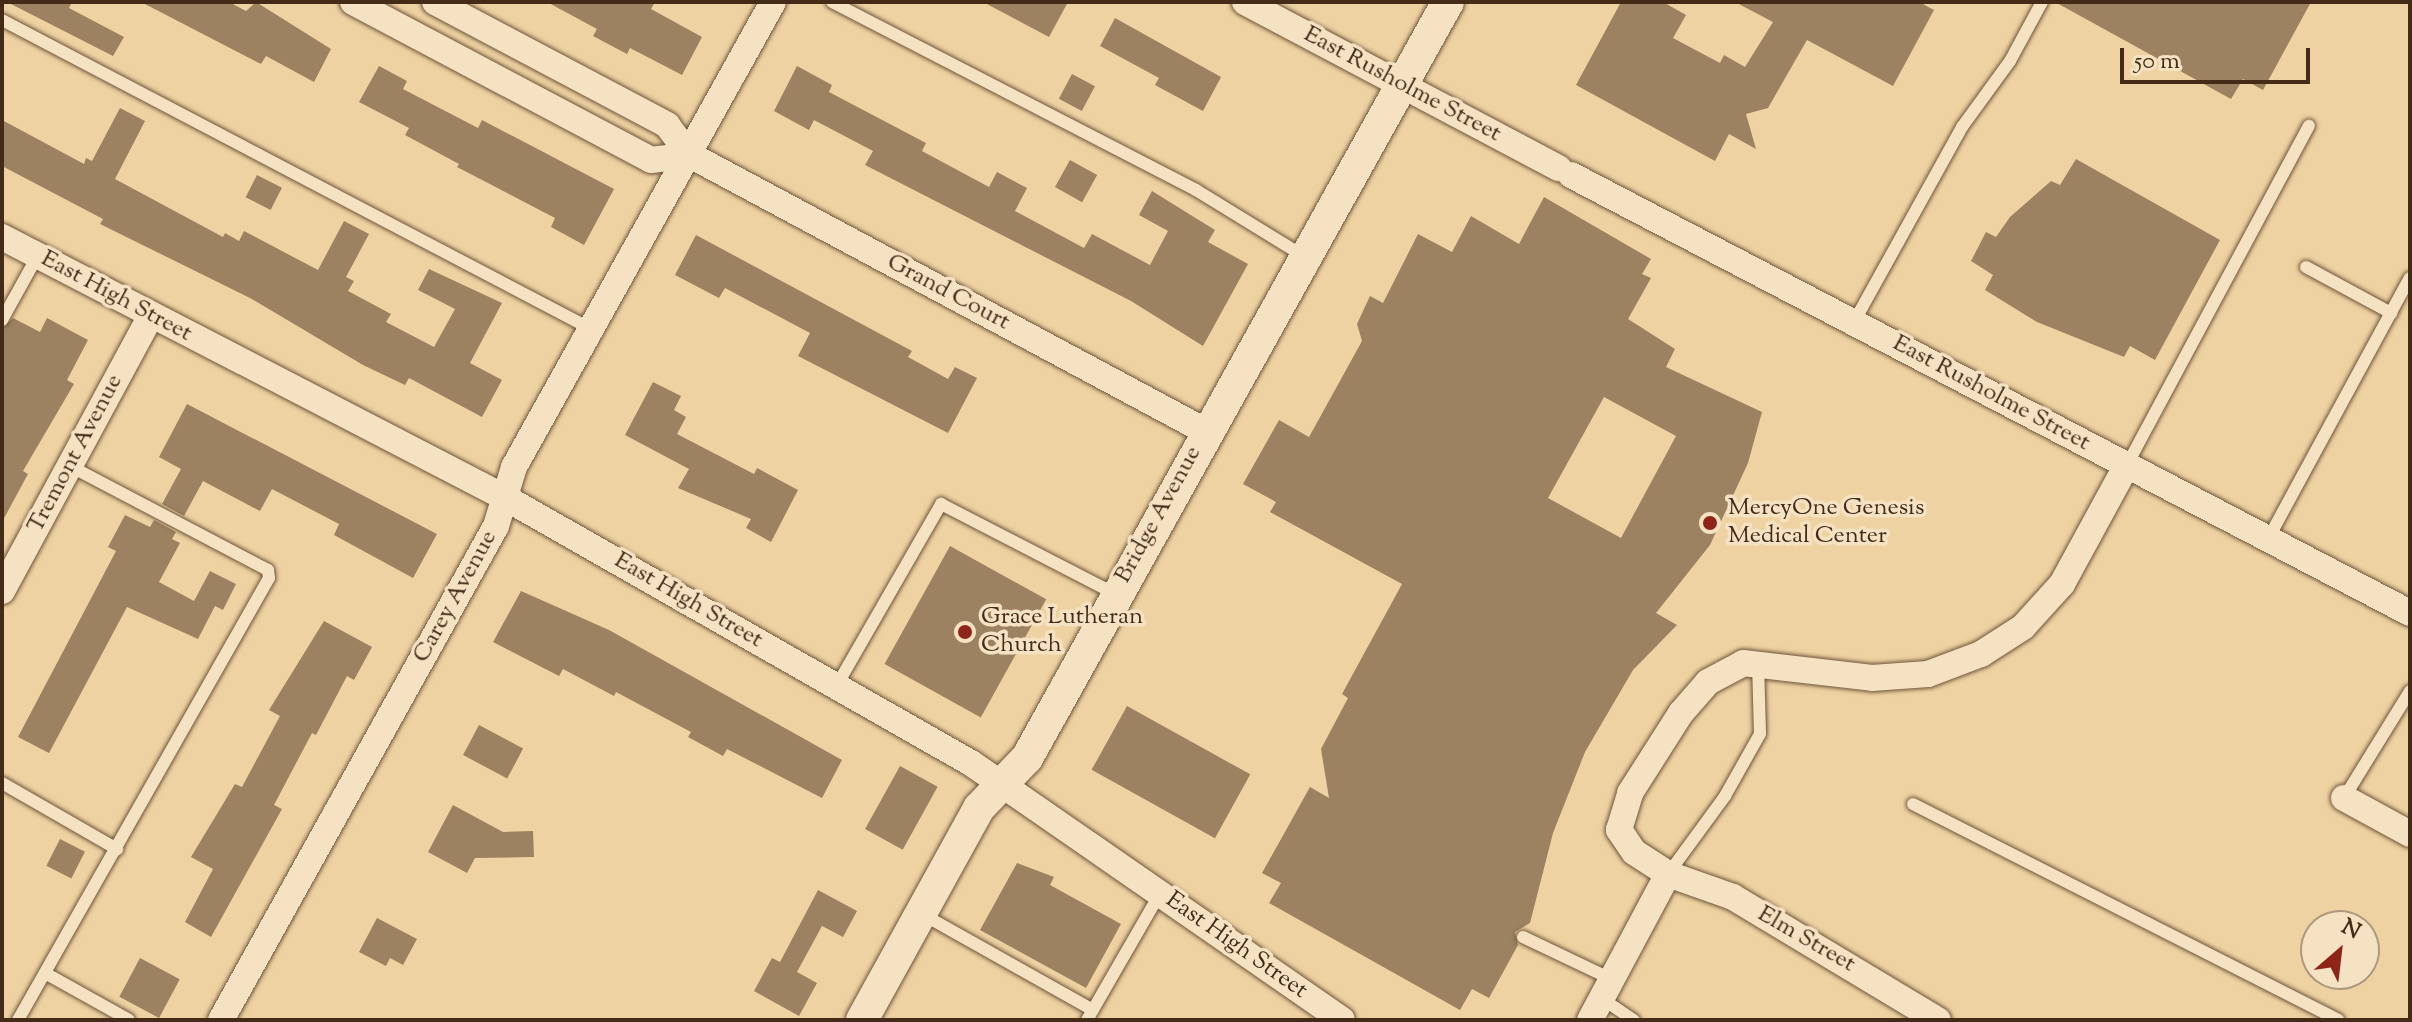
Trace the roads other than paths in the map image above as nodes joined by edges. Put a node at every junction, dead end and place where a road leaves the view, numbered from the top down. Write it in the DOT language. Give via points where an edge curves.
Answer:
graph roads {
  1 [pos="353,2"];
  2 [pos="435,2"];
  3 [pos="773,2"];
  4 [pos="832,2"];
  5 [pos="1245,2"];
  6 [pos="1448,2"];
  7 [pos="2042,2"];
  8 [pos="2,20"];
  9 [pos="1402,86"];
  10 [pos="2309,126"];
  11 [pos="690,155"];
  12 [pos="2,237"];
  13 [pos="38,255"];
  14 [pos="1305,257"];
  15 [pos="2306,267"];
  16 [pos="2410,278"];
  17 [pos="2391,313"];
  18 [pos="151,316"];
  19 [pos="2,320"];
  20 [pos="1854,322"];
  21 [pos="592,330"];
  22 [pos="1207,432"];
  23 [pos="2127,465"];
  24 [pos="70,466"];
  25 [pos="504,497"];
  26 [pos="2268,539"];
  27 [pos="2,591"];
  28 [pos="1115,594"];
  29 [pos="2410,613"];
  30 [pos="1758,664"];
  31 [pos="837,685"];
  32 [pos="2410,691"];
  33 [pos="1004,782"];
  34 [pos="2,783"];
  35 [pos="2344,798"];
  36 [pos="1913,804"];
  37 [pos="2410,834"];
  38 [pos="117,849"];
  39 [pos="1668,874"];
  40 [pos="1161,892"];
  41 [pos="921,913"];
  42 [pos="1523,937"];
  43 [pos="45,973"];
  44 [pos="1601,999"];
  45 [pos="1314,1012"];
  46 [pos="1090,1015"];
  47 [pos="18,1020"];
  48 [pos="129,1020"];
  49 [pos="221,1020"];
  50 [pos="862,1020"];
  51 [pos="1342,1020"];
  52 [pos="1634,1020"];
  53 [pos="1938,1020"];
  54 [pos="2338,1020"];
  1 -- 11 [label="street" via="651,160"];
  2 -- 11 [label="street, Grand Court" via="667,125"];
  3 -- 11 [label="street, Carey Avenue"];
  4 -- 14 [label="lane" via="1196,190"];
  5 -- 9 [label="street, East Rusholme Street"];
  6 -- 9 [label="street, Bridge Avenue"];
  7 -- 20 [label="lane" via="2010,61 1962,127"];
  8 -- 21 [label="lane"];
  9 -- 14 [label="street, Bridge Avenue"];
  9 -- 20 [label="street, East Rusholme Street"];
  10 -- 23 [label="lane"];
  11 -- 21 [label="street, Carey Avenue"];
  11 -- 22 [label="street, Grand Court"];
  12 -- 13 [label="street, East High Street"];
  13 -- 18 [label="street, East High Street"];
  13 -- 19 [label="lane"];
  14 -- 22 [label="street, Bridge Avenue"];
  15 -- 17 [label="lane"];
  16 -- 17 [label="lane"];
  17 -- 26 [label="lane"];
  18 -- 24 [label="street, Tremont Avenue"];
  18 -- 25 [label="street, East High Street"];
  20 -- 23 [label="street, East Rusholme Street"];
  21 -- 25 [label="street, Carey Avenue" via="514,467"];
  22 -- 28 [label="street, Bridge Avenue"];
  23 -- 26 [label="street, East Rusholme Street"];
  23 -- 30 [label="street" via="2062,584 2023,627 1981,654 1928,674 1872,678"];
  24 -- 27 [label="street, Tremont Avenue"];
  24 -- 38 [label="lane" via="268,570 269,578"];
  25 -- 31 [label="street, East High Street"];
  25 -- 49 [label="street, Carey Avenue" via="496,526"];
  26 -- 29 [label="street, East Rusholme Street"];
  28 -- 31 [label="lane" via="941,504"];
  28 -- 33 [label="street, Bridge Avenue" via="1027,758"];
  30 -- 39 [label="lane" via="1760,734 1725,796"];
  30 -- 39 [label="street, Elm Street" via="1743,663 1708,682 1681,713 1630,793 1619,830 1634,852"];
  31 -- 33 [label="street, East High Street"];
  32 -- 35 [label="lane"];
  33 -- 40 [label="street, East High Street"];
  33 -- 41 [label="street, Bridge Avenue" via="979,808"];
  34 -- 38 [label="lane"];
  35 -- 37 [label="street"];
  36 -- 54 [label="lane"];
  38 -- 43 [label="lane"];
  39 -- 44 [label="street"];
  39 -- 53 [label="street, Elm Street" via="1733,897"];
  40 -- 45 [label="street, East High Street"];
  40 -- 46 [label="lane"];
  41 -- 46 [label="lane"];
  41 -- 50 [label="street, Bridge Avenue"];
  42 -- 44 [label="lane"];
  43 -- 47 [label="lane"];
  43 -- 48 [label="lane"];
  44 -- 52 [label="lane"];
  45 -- 51 [label="street, East High Street"];
}
